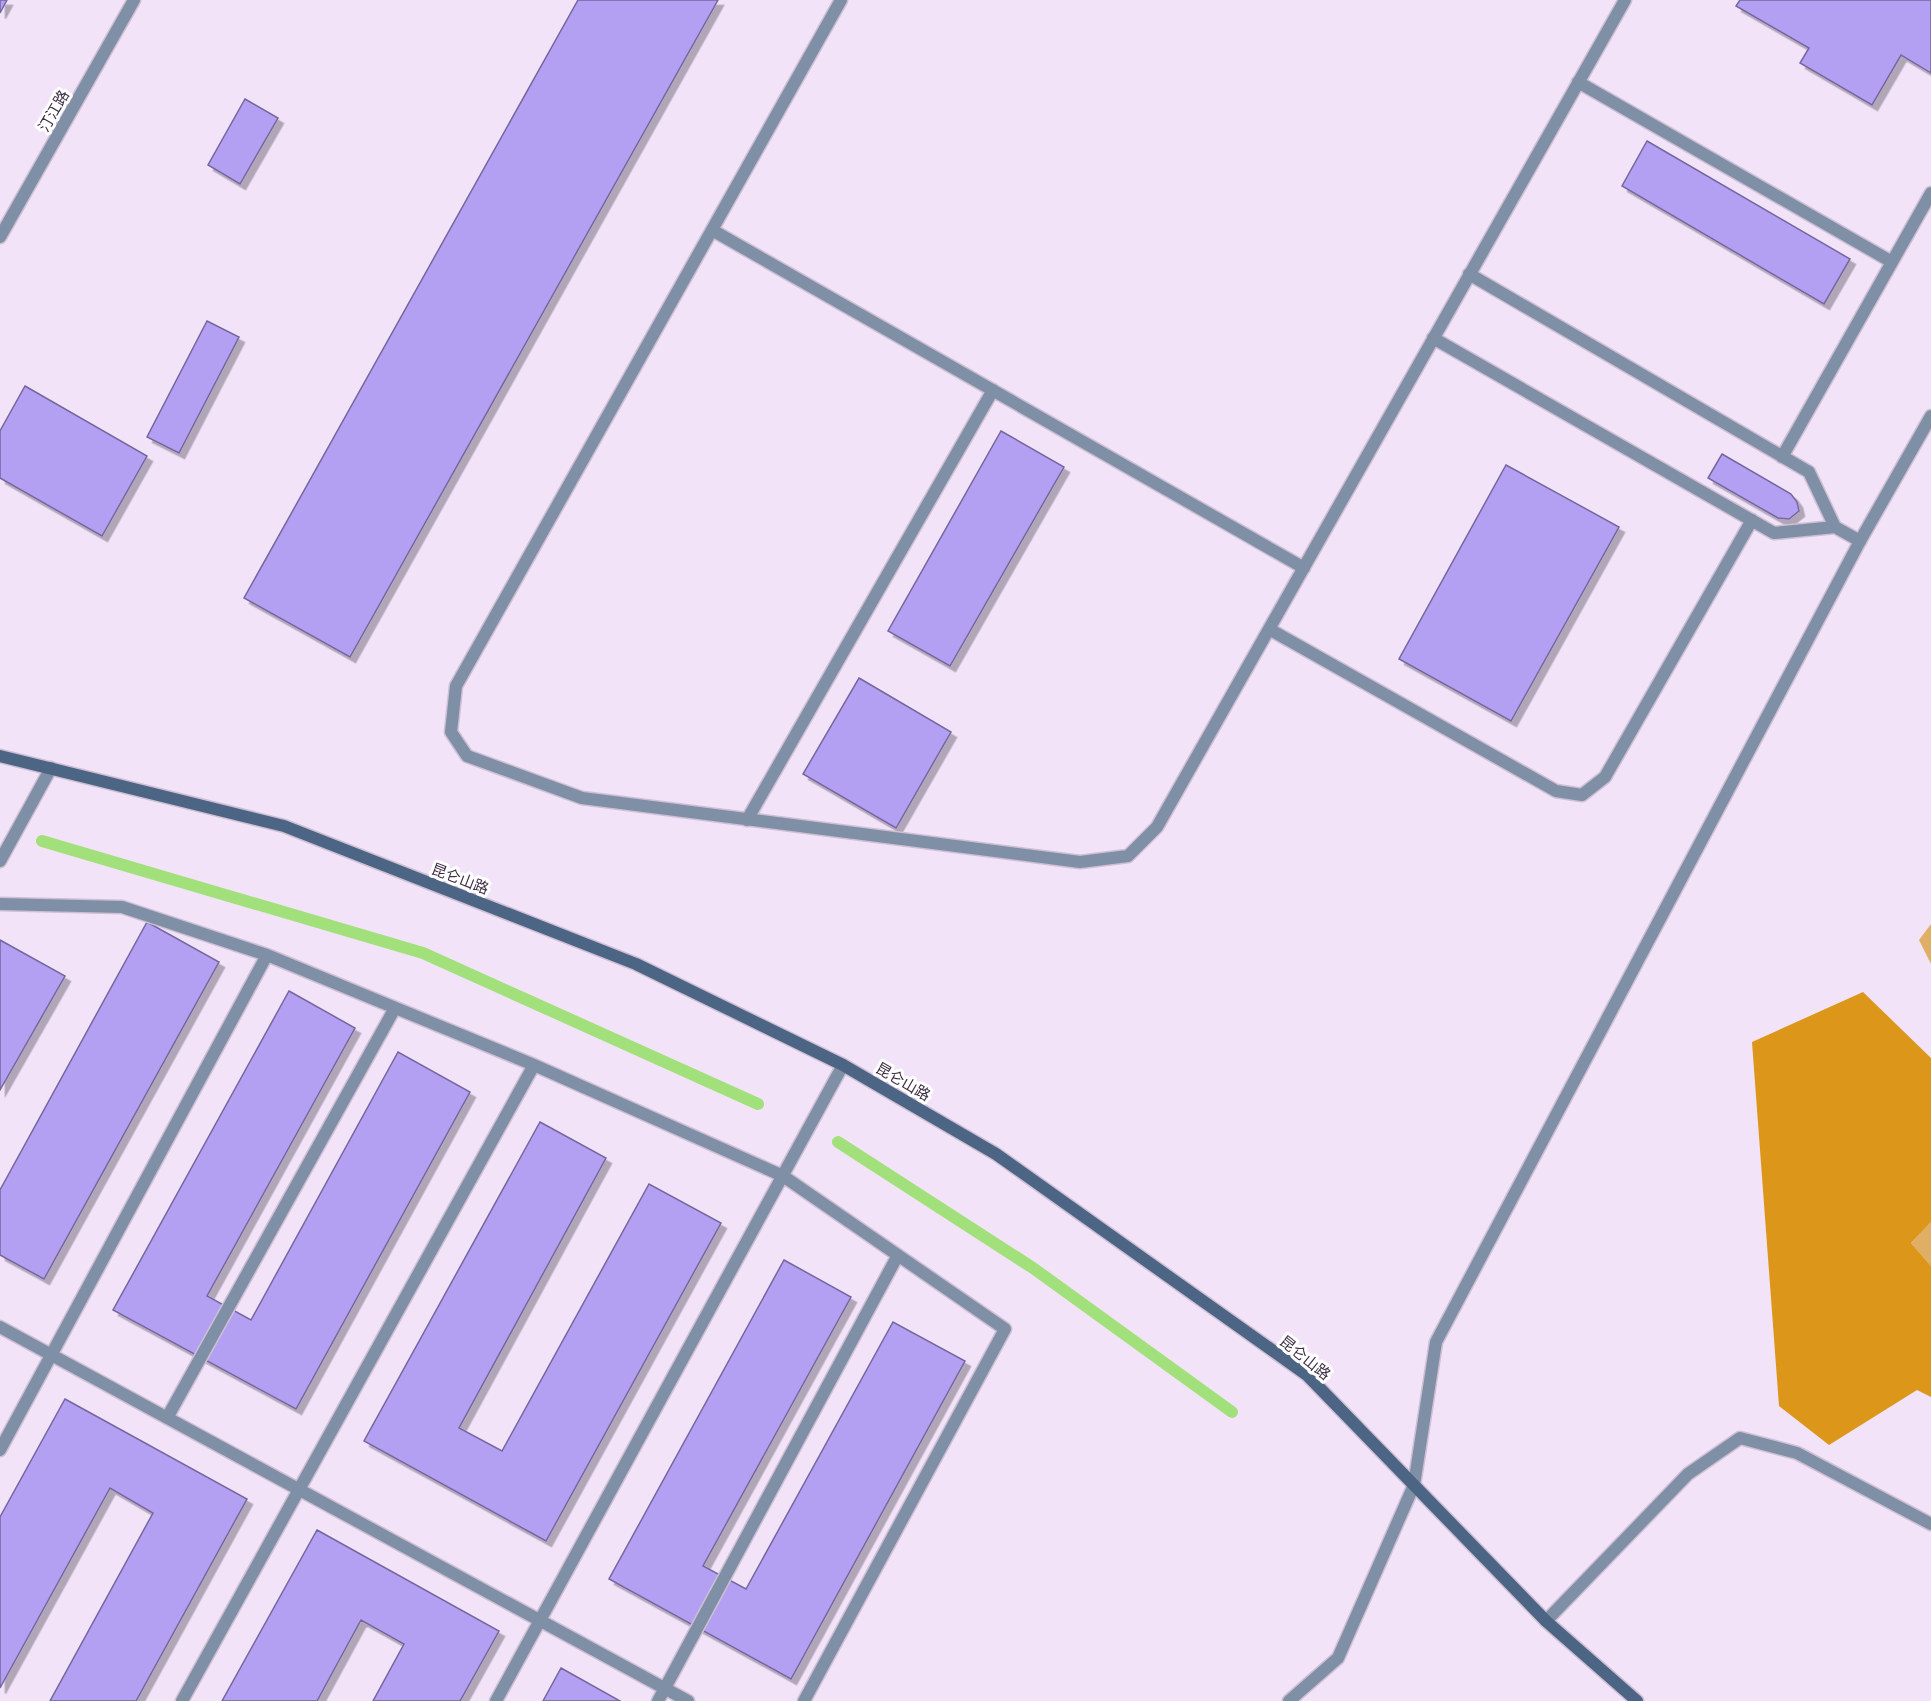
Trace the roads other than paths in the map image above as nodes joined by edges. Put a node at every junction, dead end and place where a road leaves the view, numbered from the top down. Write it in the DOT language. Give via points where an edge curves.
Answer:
graph roads {
  1 [pos="134,0"];
  2 [pos="841,0"];
  3 [pos="1625,0"];
  4 [pos="1578,82"];
  5 [pos="1931,193"];
  6 [pos="712,230"];
  7 [pos="0,237"];
  8 [pos="1892,262"];
  9 [pos="1469,274"];
  10 [pos="1433,338"];
  11 [pos="993,390"];
  12 [pos="1931,416"];
  13 [pos="1782,457"];
  14 [pos="1752,520"];
  15 [pos="1834,527"];
  16 [pos="1860,541"];
  17 [pos="1304,568"];
  18 [pos="1269,629"];
  19 [pos="0,756"];
  20 [pos="51,768"];
  21 [pos="747,820"];
  22 [pos="0,861"];
  23 [pos="0,904"];
  24 [pos="267,956"];
  25 [pos="395,1008"];
  26 [pos="534,1065"];
  27 [pos="843,1065"];
  28 [pos="783,1176"];
  29 [pos="898,1255"];
  30 [pos="0,1327"];
  31 [pos="52,1355"];
  32 [pos="167,1418"];
  33 [pos="0,1450"];
  34 [pos="1414,1485"];
  35 [pos="299,1490"];
  36 [pos="1931,1524"];
  37 [pos="540,1621"];
  38 [pos="1546,1621"];
  39 [pos="665,1689"];
  40 [pos="182,1701"];
  41 [pos="495,1701"];
  42 [pos="658,1701"];
  43 [pos="688,1701"];
  44 [pos="804,1701"];
  45 [pos="1289,1701"];
  46 [pos="1637,1701"];
  1 -- 7 [label="street, 汀江路"];
  2 -- 6 [label="street"];
  3 -- 4 [label="street"];
  4 -- 8 [label="street"];
  4 -- 9 [label="street"];
  5 -- 8 [label="street"];
  6 -- 11 [label="street"];
  6 -- 21 [label="street" via="456,686 451,732 467,756 582,798"];
  8 -- 13 [label="street"];
  9 -- 10 [label="street"];
  9 -- 13 [label="street"];
  10 -- 14 [label="street"];
  10 -- 17 [label="street"];
  11 -- 17 [label="street"];
  11 -- 21 [label="street"];
  12 -- 16 [label="street"];
  13 -- 15 [label="street" via="1809,472"];
  14 -- 15 [label="street" via="1774,533"];
  14 -- 18 [label="street" via="1605,777 1582,795 1556,791"];
  15 -- 16 [label="street"];
  16 -- 34 [label="street" via="1436,1342"];
  17 -- 18 [label="street"];
  18 -- 21 [label="street" via="1157,827 1128,856 1080,862"];
  19 -- 20 [label="main road, 昆仑山路"];
  20 -- 22 [label="street"];
  20 -- 27 [label="main road, 昆仑山路" via="284,826 636,964"];
  23 -- 24 [label="street" via="122,907"];
  24 -- 25 [label="street"];
  24 -- 31 [label="street"];
  25 -- 26 [label="street"];
  25 -- 32 [label="street"];
  26 -- 28 [label="street"];
  26 -- 35 [label="street"];
  27 -- 28 [label="street"];
  27 -- 34 [label="main road, 昆仑山路" via="996,1154 1307,1375"];
  28 -- 29 [label="street"];
  28 -- 37 [label="street"];
  29 -- 39 [label="street"];
  29 -- 44 [label="street" via="1005,1329"];
  30 -- 31 [label="street"];
  31 -- 32 [label="street"];
  31 -- 33 [label="street"];
  32 -- 35 [label="street"];
  34 -- 38 [label="main road, 昆仑山路"];
  34 -- 45 [label="street" via="1338,1658"];
  35 -- 37 [label="street"];
  35 -- 40 [label="street"];
  36 -- 38 [label="street" via="1797,1453 1740,1438 1688,1474"];
  37 -- 39 [label="street"];
  37 -- 41 [label="street"];
  38 -- 46 [label="main road, 昆仑山路"];
  39 -- 42 [label="street"];
  39 -- 43 [label="street"];
}
